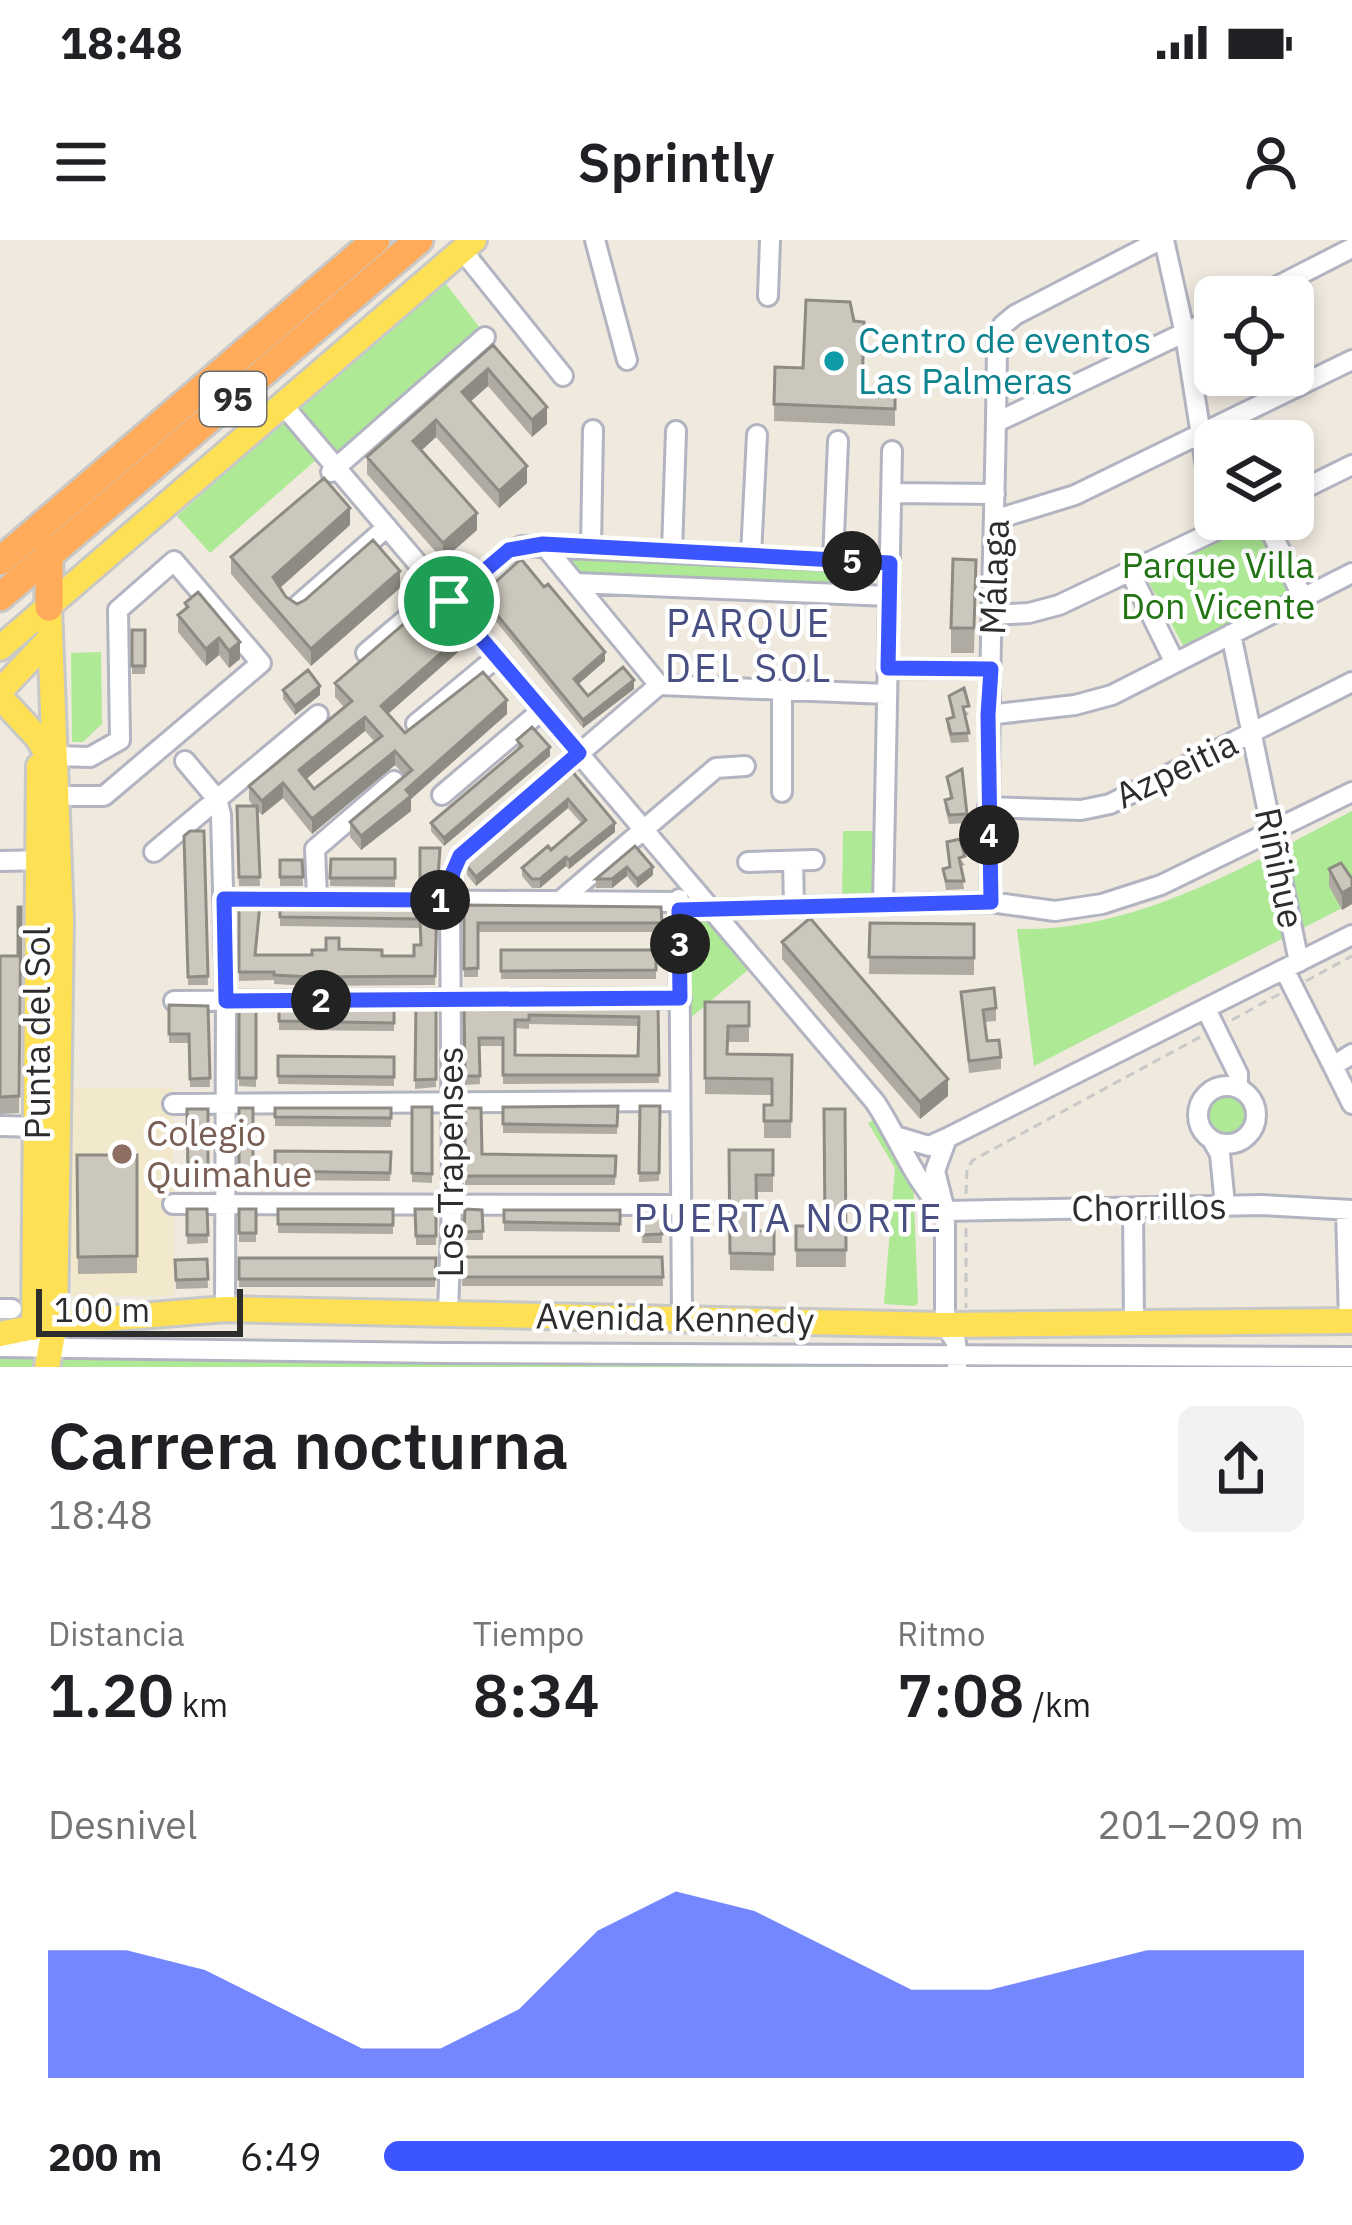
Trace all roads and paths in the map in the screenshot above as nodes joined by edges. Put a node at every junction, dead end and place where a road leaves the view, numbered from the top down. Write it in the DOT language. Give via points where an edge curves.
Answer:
graph roads {
  1 [pos="376,240"];
  2 [pos="418,240"];
  3 [pos="595,240"];
  4 [pos="770,240"];
  5 [pos="1162,240"];
  6 [pos="468,245"];
  7 [pos="1352,248"];
  8 [pos="1297,276"];
  9 [pos="768,296"];
  10 [pos="1194,329"];
  11 [pos="1185,334"];
  12 [pos="484,337"];
  13 [pos="627,360"];
  14 [pos="1352,361"];
  15 [pos="563,376"];
  16 [pos="283,405"];
  17 [pos="1197,420"];
  18 [pos="1230,420"];
  19 [pos="997,422"];
  20 [pos="593,430"];
  21 [pos="676,431"];
  22 [pos="757,435"];
  23 [pos="1194,437"];
  24 [pos="838,441"];
  25 [pos="892,451"];
  26 [pos="1352,465"];
  27 [pos="328,474"];
  28 [pos="1314,484"];
  29 [pos="85,489"];
  30 [pos="891,493"];
  31 [pos="995,494"];
  32 [pos="997,519"];
  33 [pos="387,527"];
  34 [pos="1196,540"];
  35 [pos="1275,540"];
  36 [pos="543,544"];
  37 [pos="591,547"];
  38 [pos="672,551"];
  39 [pos="752,556"];
  40 [pos="47,557"];
  41 [pos="833,560"];
  42 [pos="0,562"];
  43 [pos="890,563"];
  44 [pos="1130,572"];
  45 [pos="1352,573"];
  46 [pos="576,583"];
  47 [pos="445,595"];
  48 [pos="889,596"];
  49 [pos="0,597"];
  50 [pos="1303,598"];
  51 [pos="297,606"];
  52 [pos="993,615"];
  53 [pos="43,626"];
  54 [pos="1231,634"];
  55 [pos="0,648"];
  56 [pos="366,652"];
  57 [pos="497,657"];
  58 [pos="1174,663"];
  59 [pos="888,668"];
  60 [pos="991,669"];
  61 [pos="1352,682"];
  62 [pos="659,686"];
  63 [pos="51,687"];
  64 [pos="6,688"];
  65 [pos="782,691"];
  66 [pos="887,694"];
  67 [pos="542,710"];
  68 [pos="317,715"];
  69 [pos="988,715"];
  70 [pos="416,724"];
  71 [pos="1252,733"];
  72 [pos="579,753"];
  73 [pos="49,754"];
  74 [pos="184,761"];
  75 [pos="745,766"];
  76 [pos="394,782"];
  77 [pos="782,792"];
  78 [pos="1352,792"];
  79 [pos="442,794"];
  80 [pos="56,796"];
  81 [pos="217,799"];
  82 [pos="988,807"];
  83 [pos="645,831"];
  84 [pos="1273,833"];
  85 [pos="154,852"];
  86 [pos="48,857"];
  87 [pos="814,860"];
  88 [pos="0,861"];
  89 [pos="793,861"];
  90 [pos="748,862"];
  91 [pos="679,871"];
  92 [pos="317,897"];
  93 [pos="224,899"];
  94 [pos="450,900"];
  95 [pos="560,901"];
  96 [pos="991,902"];
  97 [pos="883,905"];
  98 [pos="679,906"];
  99 [pos="794,907"];
  100 [pos="712,909"];
  101 [pos="1352,935"];
  102 [pos="1352,956"];
  103 [pos="1292,973"];
  104 [pos="680,998"];
  105 [pos="451,1000"];
  106 [pos="174,1001"];
  107 [pos="226,1001"];
  108 [pos="1206,1010"];
  109 [pos="1214,1030"];
  110 [pos="1352,1054"];
  111 [pos="1333,1066"];
  112 [pos="1238,1087"];
  113 [pos="680,1101"];
  114 [pos="450,1102"];
  115 [pos="173,1104"];
  116 [pos="226,1104"];
  117 [pos="1352,1104"];
  118 [pos="0,1126"];
  119 [pos="48,1127"];
  120 [pos="899,1137"];
  121 [pos="947,1138"];
  122 [pos="1212,1140"];
  123 [pos="937,1159"];
  124 [pos="173,1204"];
  125 [pos="225,1204"];
  126 [pos="452,1204"];
  127 [pos="680,1205"];
  128 [pos="1225,1205"];
  129 [pos="1133,1208"];
  130 [pos="1349,1210"];
  131 [pos="945,1211"];
  132 [pos="966,1212"];
  133 [pos="225,1309"];
  134 [pos="448,1312"];
  135 [pos="682,1318"];
  136 [pos="1351,1321"];
  137 [pos="1134,1322"];
  138 [pos="956,1324"];
  139 [pos="44,1326"];
  140 [pos="0,1334"];
  141 [pos="0,1347"];
  142 [pos="1352,1357"];
  143 [pos="50,1359"];
  144 [pos="928,1361"];
  145 [pos="957,1361"];
  1 -- 29 [label="highway, 95"];
  2 -- 40 [label="highway, 95"];
  3 -- 13 [label="street"];
  4 -- 9 [label="street"];
  5 -- 11 [label="street"];
  5 -- 19 [label="street, Málaga" via="1003,325"];
  6 -- 15 [label="street"];
  6 -- 16 [label="main road"];
  7 -- 8 [label="street"];
  10 -- 11 [label="street"];
  11 -- 17 [label="street"];
  11 -- 19 [label="street"];
  12 -- 27 [label="street"];
  14 -- 18 [label="street"];
  16 -- 27 [label="street"];
  16 -- 53 [label="main road"];
  19 -- 31 [label="street, Málaga"];
  20 -- 37 [label="street"];
  21 -- 38 [label="street"];
  22 -- 39 [label="street"];
  23 -- 32 [label="street" via="1075,495"];
  24 -- 41 [label="street"];
  25 -- 30 [label="street"];
  26 -- 28 [label="street"];
  27 -- 33 [label="street"];
  29 -- 40 [label="highway" via="58,525"];
  29 -- 42 [label="highway, 95"];
  30 -- 31 [label="street"];
  30 -- 43 [label="street"];
  31 -- 32 [label="street, Málaga"];
  32 -- 52 [label="street, Málaga"];
  33 -- 47 [label="street"];
  33 -- 51 [label="street"];
  34 -- 44 [label="street"];
  35 -- 50 [label="street"];
  36 -- 37 [label="street"];
  36 -- 46 [label="street"];
  36 -- 47 [label="street" via="509,550"];
  37 -- 38 [label="street"];
  38 -- 39 [label="street"];
  39 -- 41 [label="street"];
  40 -- 49 [label="highway, 95"];
  40 -- 53 [label="highway"];
  41 -- 43 [label="street"];
  43 -- 48 [label="street"];
  44 -- 52 [label="street" via="1059,605"];
  44 -- 58 [label="street"];
  45 -- 50 [label="street"];
  46 -- 48 [label="street"];
  46 -- 62 [label="street"];
  47 -- 56 [label="street"];
  47 -- 57 [label="street"];
  48 -- 59 [label="street"];
  50 -- 54 [label="street"];
  52 -- 60 [label="street, Málaga"];
  53 -- 55 [label="main road"];
  53 -- 63 [label="main road, Punta del Sol"];
  53 -- 64 [label="main road"];
  54 -- 58 [label="street"];
  54 -- 71 [label="street, Riñihue"];
  57 -- 67 [label="street"];
  57 -- 70 [label="street"];
  58 -- 69 [label="street" via="1094,702"];
  59 -- 60 [label="street"];
  59 -- 66 [label="street"];
  60 -- 69 [label="street, Málaga"];
  61 -- 71 [label="street, Azpeitia"];
  62 -- 65 [label="street"];
  62 -- 72 [label="street, Los Trapenses"];
  63 -- 64 [label="main road" via="38,670"];
  63 -- 73 [label="main road, Punta del Sol"];
  64 -- 73 [label="main road"];
  65 -- 66 [label="street"];
  65 -- 77 [label="street"];
  66 -- 97 [label="street"];
  67 -- 72 [label="street"];
  67 -- 79 [label="street"];
  68 -- 81 [label="street"];
  69 -- 82 [label="street, Málaga"];
  71 -- 82 [label="street, Azpeitia" via="1109,804"];
  71 -- 84 [label="street, Riñihue"];
  72 -- 83 [label="street"];
  72 -- 94 [label="street, Los Trapenses" via="460,856"];
  73 -- 80 [label="main road, Punta del Sol"];
  73 -- 80 [label="street" via="90,757 120,740 118,610 173,561 261,663 104,796"];
  73 -- 86 [label="main road, Punta del Sol"];
  74 -- 81 [label="street"];
  75 -- 83 [label="street" via="716,768"];
  76 -- 92 [label="street" via="315,849"];
  78 -- 84 [label="street"];
  80 -- 86 [label="main road, Punta del Sol"];
  81 -- 85 [label="street"];
  81 -- 93 [label="street"];
  82 -- 96 [label="street, Málaga"];
  83 -- 91 [label="street"];
  83 -- 95 [label="street"];
  84 -- 96 [label="street" via="1122,900 1055,911"];
  84 -- 103 [label="street, Riñihue"];
  86 -- 88 [label="street"];
  86 -- 119 [label="main road, Punta del Sol"];
  87 -- 89 [label="street"];
  89 -- 90 [label="street"];
  89 -- 99 [label="street"];
  91 -- 98 [label="street"];
  91 -- 100 [label="street"];
  92 -- 93 [label="street"];
  92 -- 94 [label="street"];
  93 -- 107 [label="street"];
  94 -- 95 [label="street"];
  94 -- 105 [label="street, Los Trapenses"];
  95 -- 98 [label="street"];
  96 -- 97 [label="street"];
  97 -- 99 [label="street"];
  98 -- 100 [label="street"];
  98 -- 104 [label="street"];
  99 -- 100 [label="street"];
  100 -- 120 [label="street"];
  101 -- 103 [label="street"];
  102 -- 103 [label="path"];
  103 -- 108 [label="street"];
  103 -- 109 [label="path"];
  103 -- 111 [label="street, Riñihue"];
  104 -- 105 [label="street"];
  104 -- 113 [label="street"];
  105 -- 107 [label="street"];
  105 -- 114 [label="street, Los Trapenses"];
  106 -- 107 [label="street"];
  107 -- 116 [label="street"];
  108 -- 109 [label="street"];
  108 -- 121 [label="street"];
  109 -- 112 [label="street"];
  109 -- 132 [label="path" via="973,1160"];
  110 -- 111 [label="street"];
  111 -- 117 [label="street, Riñihue"];
  112 -- 122 [label="street" via="1219,1087 1199,1106"];
  112 -- 122 [label="street" via="1252,1100 1254,1128 1231,1144"];
  113 -- 114 [label="street"];
  113 -- 127 [label="street"];
  114 -- 116 [label="street"];
  114 -- 126 [label="street, Los Trapenses"];
  115 -- 116 [label="street"];
  116 -- 125 [label="street"];
  118 -- 119 [label="street"];
  119 -- 139 [label="main road, Punta del Sol"];
  120 -- 121 [label="street" via="929,1146"];
  120 -- 123 [label="street" via="916,1155"];
  120 -- 131 [label="street" via="926,1193"];
  121 -- 123 [label="street"];
  122 -- 128 [label="street"];
  123 -- 131 [label="street"];
  124 -- 125 [label="street"];
  125 -- 126 [label="street"];
  125 -- 133 [label="street"];
  126 -- 127 [label="street"];
  126 -- 134 [label="street, Los Trapenses"];
  127 -- 135 [label="street"];
  128 -- 129 [label="street, Chorrillos"];
  128 -- 130 [label="street, Chorrillos"];
  129 -- 132 [label="street, Chorrillos"];
  129 -- 137 [label="street"];
  130 -- 136 [label="street"];
  131 -- 132 [label="street, Chorrillos"];
  131 -- 138 [label="street"];
  132 -- 138 [label="path"];
  133 -- 134 [label="main road, Avenida Kennedy"];
  133 -- 139 [label="main road, Avenida Kennedy"];
  134 -- 135 [label="main road, Avenida Kennedy"];
  135 -- 138 [label="main road, Avenida Kennedy"];
  136 -- 137 [label="main road, Avenida Kennedy"];
  137 -- 138 [label="main road, Avenida Kennedy"];
  138 -- 144 [label="street" via="932,1342"];
  138 -- 145 [label="street"];
  139 -- 140 [label="main road, Avenida Kennedy"];
  139 -- 143 [label="main road, Punta del Sol"];
  141 -- 143 [label="street"];
  142 -- 145 [label="street"];
  143 -- 144 [label="street"];
  144 -- 145 [label="street"];
}
